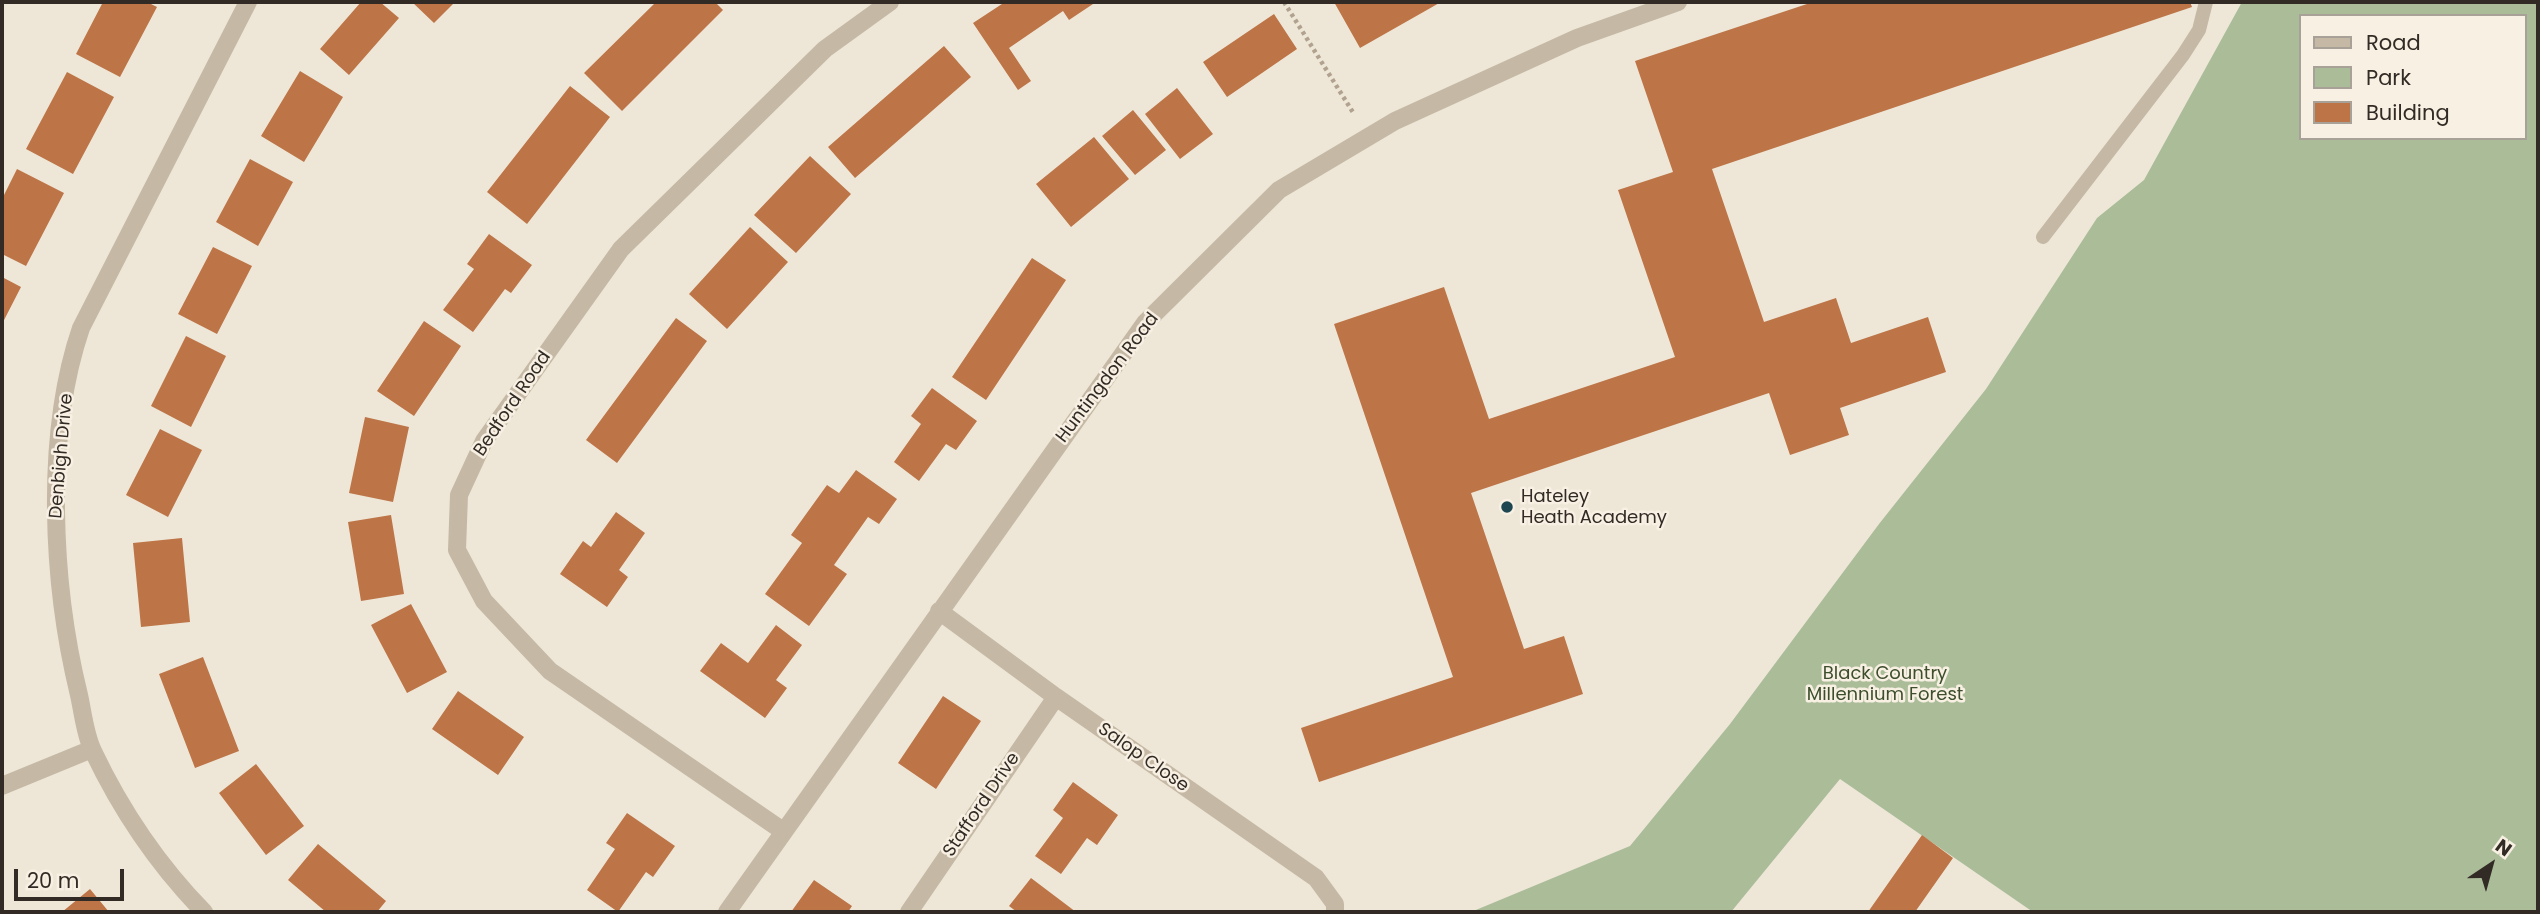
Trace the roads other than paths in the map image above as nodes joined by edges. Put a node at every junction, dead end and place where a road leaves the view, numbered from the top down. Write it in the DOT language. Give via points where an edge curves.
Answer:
graph roads {
  1 [pos="248,2"];
  2 [pos="890,2"];
  3 [pos="1678,2"];
  4 [pos="2206,2"];
  5 [pos="2043,237"];
  6 [pos="939,611"];
  7 [pos="1056,697"];
  8 [pos="92,749"];
  9 [pos="2,786"];
  10 [pos="783,831"];
  11 [pos="204,912"];
  12 [pos="727,912"];
  13 [pos="909,912"];
  14 [pos="1335,912"];
  1 -- 8 [label="street, Denbigh Drive" via="82,328 72,356 60,444 55,542 65,638"];
  2 -- 10 [label="street, Bedford Road" via="825,49 621,249 484,441 459,495 457,550 484,601 550,671"];
  3 -- 6 [label="street, Huntingdon Road" via="1577,38 1395,121 1279,190 1144,323"];
  4 -- 5 [label="lane" via="2199,30 2183,55"];
  6 -- 7 [label="street, Salop Close"];
  6 -- 10 [label="street, Huntingdon Road"];
  7 -- 13 [label="street, Stafford Drive"];
  7 -- 14 [label="street, Salop Close" via="1316,878 1335,904"];
  8 -- 9 [label="street"];
  8 -- 11 [label="street, Denbigh Drive" via="142,837"];
  10 -- 12 [label="street, Huntingdon Road"];
}
